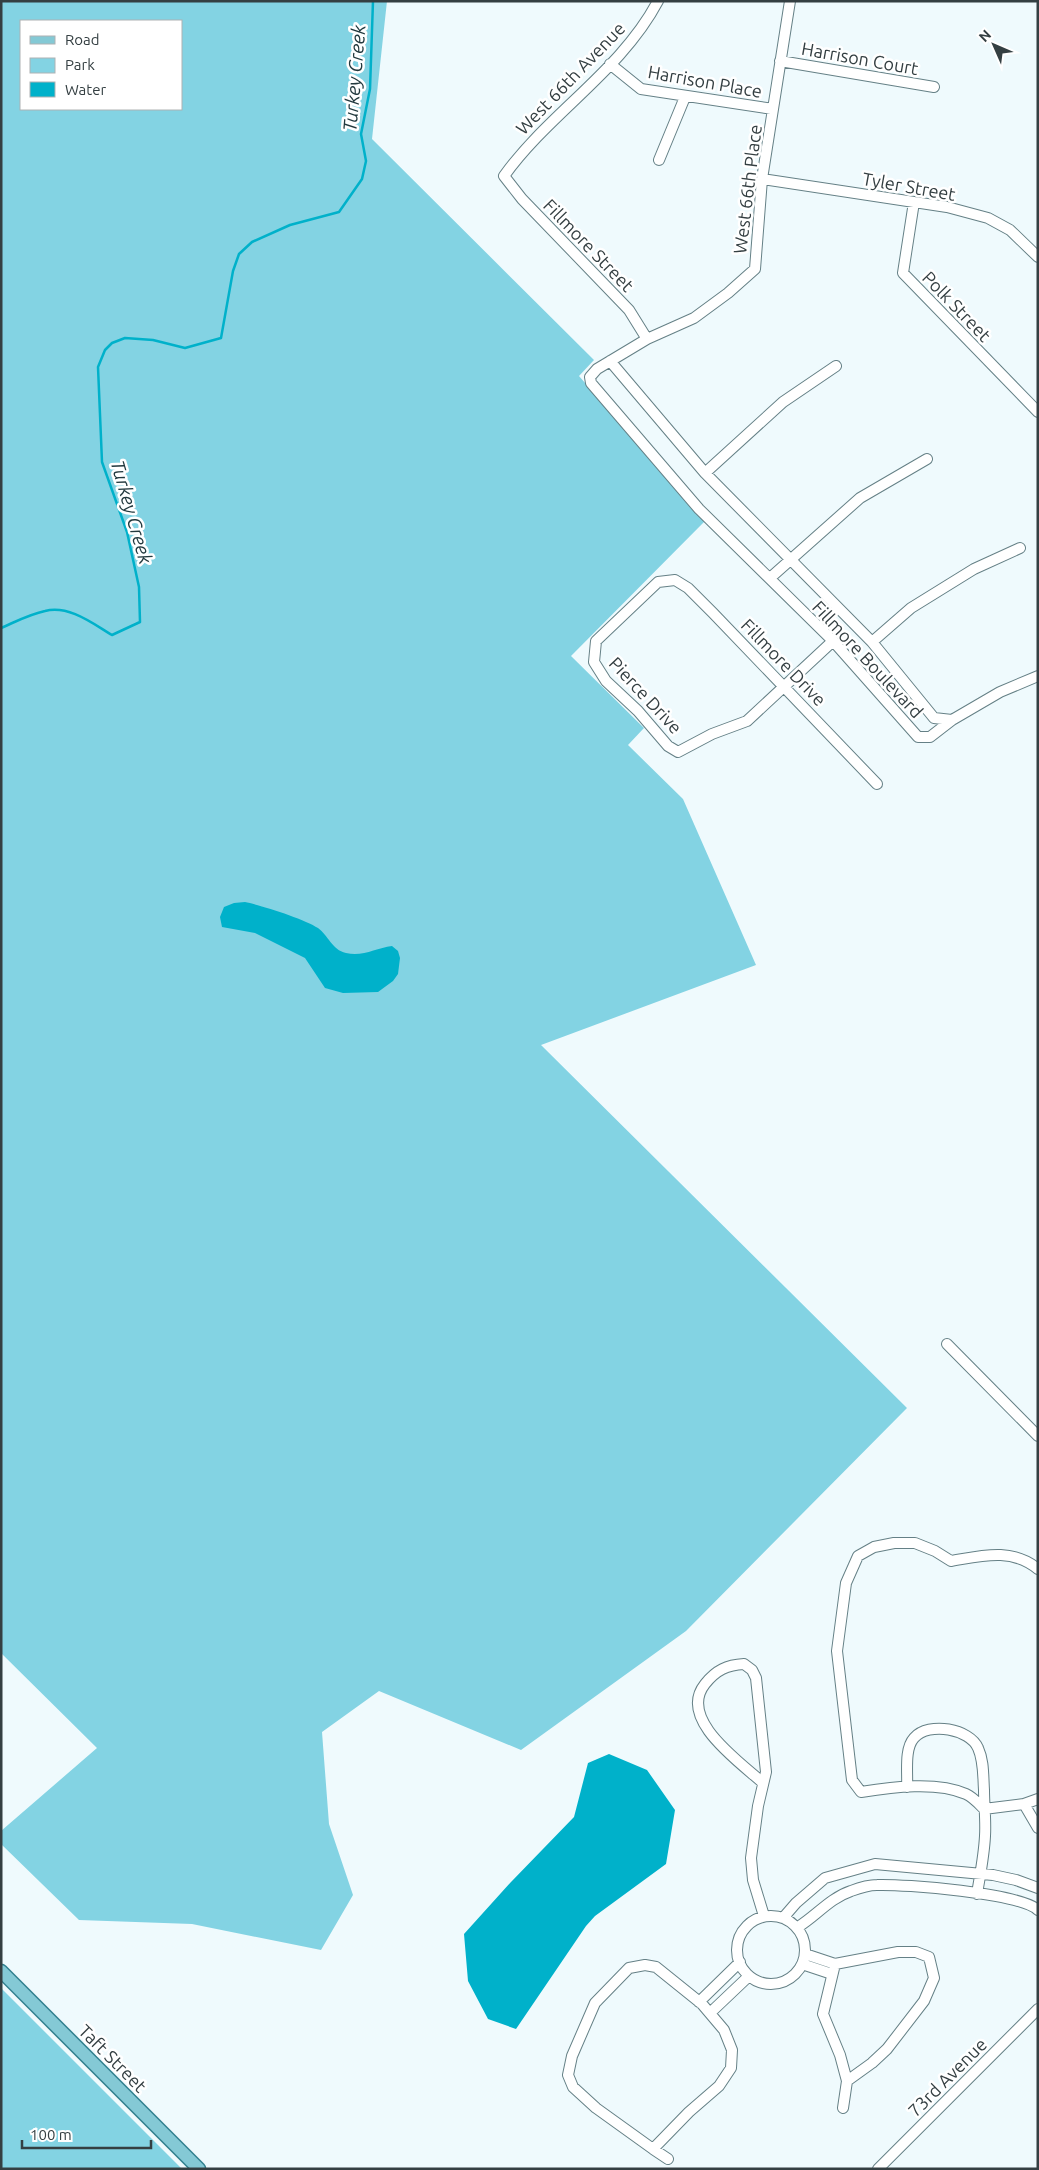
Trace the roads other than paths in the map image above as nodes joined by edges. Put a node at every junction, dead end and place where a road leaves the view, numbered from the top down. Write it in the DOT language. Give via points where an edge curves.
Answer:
graph roads {
  1 [pos="658,1"];
  2 [pos="790,1"];
  3 [pos="780,61"];
  4 [pos="610,64"];
  5 [pos="934,87"];
  6 [pos="685,97"];
  7 [pos="773,109"];
  8 [pos="658,160"];
  9 [pos="504,176"];
  10 [pos="762,179"];
  11 [pos="914,202"];
  12 [pos="1038,257"];
  13 [pos="647,339"];
  14 [pos="610,361"];
  15 [pos="836,366"];
  16 [pos="1038,412"];
  17 [pos="927,459"];
  18 [pos="705,473"];
  19 [pos="1020,548"];
  20 [pos="790,559"];
  21 [pos="770,578"];
  22 [pos="658,582"];
  23 [pos="833,641"];
  24 [pos="872,642"];
  25 [pos="1038,676"];
  26 [pos="786,687"];
  27 [pos="952,720"];
  28 [pos="877,784"];
  29 [pos="947,1344"];
  30 [pos="1036,1429"];
  31 [pos="1038,1569"];
  32 [pos="763,1783"];
  33 [pos="908,1786"];
  34 [pos="1038,1798"];
  35 [pos="1024,1804"];
  36 [pos="984,1809"];
  37 [pos="1038,1828"];
  38 [pos="980,1874"];
  39 [pos="1038,1888"];
  40 [pos="978,1894"];
  41 [pos="1037,1907"];
  42 [pos="764,1916"];
  43 [pos="783,1918"];
  44 [pos="798,1927"];
  45 [pos="804,1959"];
  46 [pos="740,1962"];
  47 [pos="835,1964"];
  48 [pos="1,1972"];
  49 [pos="832,1974"];
  50 [pos="749,1976"];
  51 [pos="699,2002"];
  52 [pos="1038,2009"];
  53 [pos="710,2013"];
  54 [pos="847,2081"];
  55 [pos="843,2108"];
  56 [pos="653,2149"];
  57 [pos="668,2159"];
  58 [pos="199,2169"];
  59 [pos="878,2169"];
  1 -- 4 [label="street, West 66th Avenue"];
  2 -- 3 [label="street, West 66th Place"];
  3 -- 5 [label="street, Harrison Court"];
  3 -- 7 [label="street, West 66th Place"];
  4 -- 6 [label="street, Harrison Place" via="641,89"];
  4 -- 9 [label="street, West 66th Avenue" via="519,155"];
  6 -- 7 [label="street, Harrison Place"];
  6 -- 8 [label="street"];
  7 -- 10 [label="street, West 66th Place"];
  9 -- 13 [label="street, Fillmore Street" via="522,199 629,310"];
  10 -- 11 [label="street, Tyler Street"];
  10 -- 13 [label="street, West 66th Place" via="755,269 728,294 694,318"];
  11 -- 12 [label="street, Tyler Street" via="988,218 1010,230"];
  11 -- 16 [label="street, Polk Street" via="903,273"];
  13 -- 14 [label="street, West 66th Place"];
  14 -- 18 [label="street, Fillmore Boulevard"];
  14 -- 21 [label="street, Fillmore Boulevard" via="590,377 591,383 699,509"];
  15 -- 18 [label="street" via="783,402"];
  17 -- 20 [label="street" via="860,498"];
  18 -- 20 [label="street, Fillmore Boulevard"];
  19 -- 24 [label="street" via="974,569 911,608"];
  20 -- 21 [label="street"];
  20 -- 24 [label="street, Fillmore Boulevard"];
  21 -- 23 [label="street, Fillmore Boulevard"];
  22 -- 26 [label="street, Fillmore Drive" via="675,580 688,588"];
  22 -- 26 [label="street, Pierce Drive" via="596,641 594,662 606,681 668,746 678,752 747,721"];
  23 -- 26 [label="street, Pierce Drive"];
  23 -- 27 [label="street, Fillmore Boulevard" via="918,737 930,737"];
  24 -- 27 [label="street, Fillmore Boulevard" via="934,718"];
  25 -- 27 [label="street" via="1000,692"];
  26 -- 28 [label="street, Fillmore Drive"];
  29 -- 30 [label="street"];
  31 -- 33 [label="street" via="1030,1562 1001,1553 951,1561 915,1543 874,1547 858,1556 846,1583 837,1651 852,1780 861,1792"];
  32 -- 32 [label="street" via="766,1772 756,1678 744,1664 729,1665 714,1673 700,1691 698,1707 701,1720 709,1733"];
  32 -- 42 [label="street" via="751,1858 753,1880"];
  33 -- 36 [label="street" via="968,1794"];
  33 -- 36 [label="street" via="908,1753 914,1738 930,1729 949,1730 970,1737 978,1746 982,1758"];
  34 -- 35 [label="street"];
  35 -- 36 [label="street"];
  35 -- 37 [label="street"];
  36 -- 38 [label="street" via="985,1836"];
  38 -- 39 [label="street" via="1016,1880"];
  38 -- 40 [label="street"];
  38 -- 43 [label="street" via="875,1864 825,1878"];
  40 -- 41 [label="street" via="1015,1899"];
  40 -- 44 [label="street" via="874,1885 835,1898"];
  42 -- 43 [label="street"];
  42 -- 46 [label="street" via="749,1924 741,1934 737,1947"];
  43 -- 44 [label="street"];
  44 -- 45 [label="street" via="804,1940"];
  45 -- 47 [label="street"];
  45 -- 49 [label="street"];
  45 -- 50 [label="street" via="790,1978 779,1983 756,1981"];
  46 -- 50 [label="street"];
  46 -- 51 [label="street"];
  47 -- 49 [label="street"];
  47 -- 54 [label="street" via="898,1952 916,1952 929,1958 934,1978 924,2001 908,2024 872,2063"];
  48 -- 58 [label="main road, Taft Street"];
  49 -- 54 [label="street" via="823,2014 840,2054"];
  50 -- 53 [label="street"];
  51 -- 53 [label="street"];
  51 -- 56 [label="street" via="656,1968 645,1965 629,1968 595,2003 572,2056 568,2075 573,2087 596,2108"];
  52 -- 59 [label="street, 73rd Avenue"];
  53 -- 56 [label="street" via="724,2030 732,2050 730,2068 719,2086 688,2112"];
  54 -- 55 [label="street"];
  56 -- 57 [label="street"];
}
